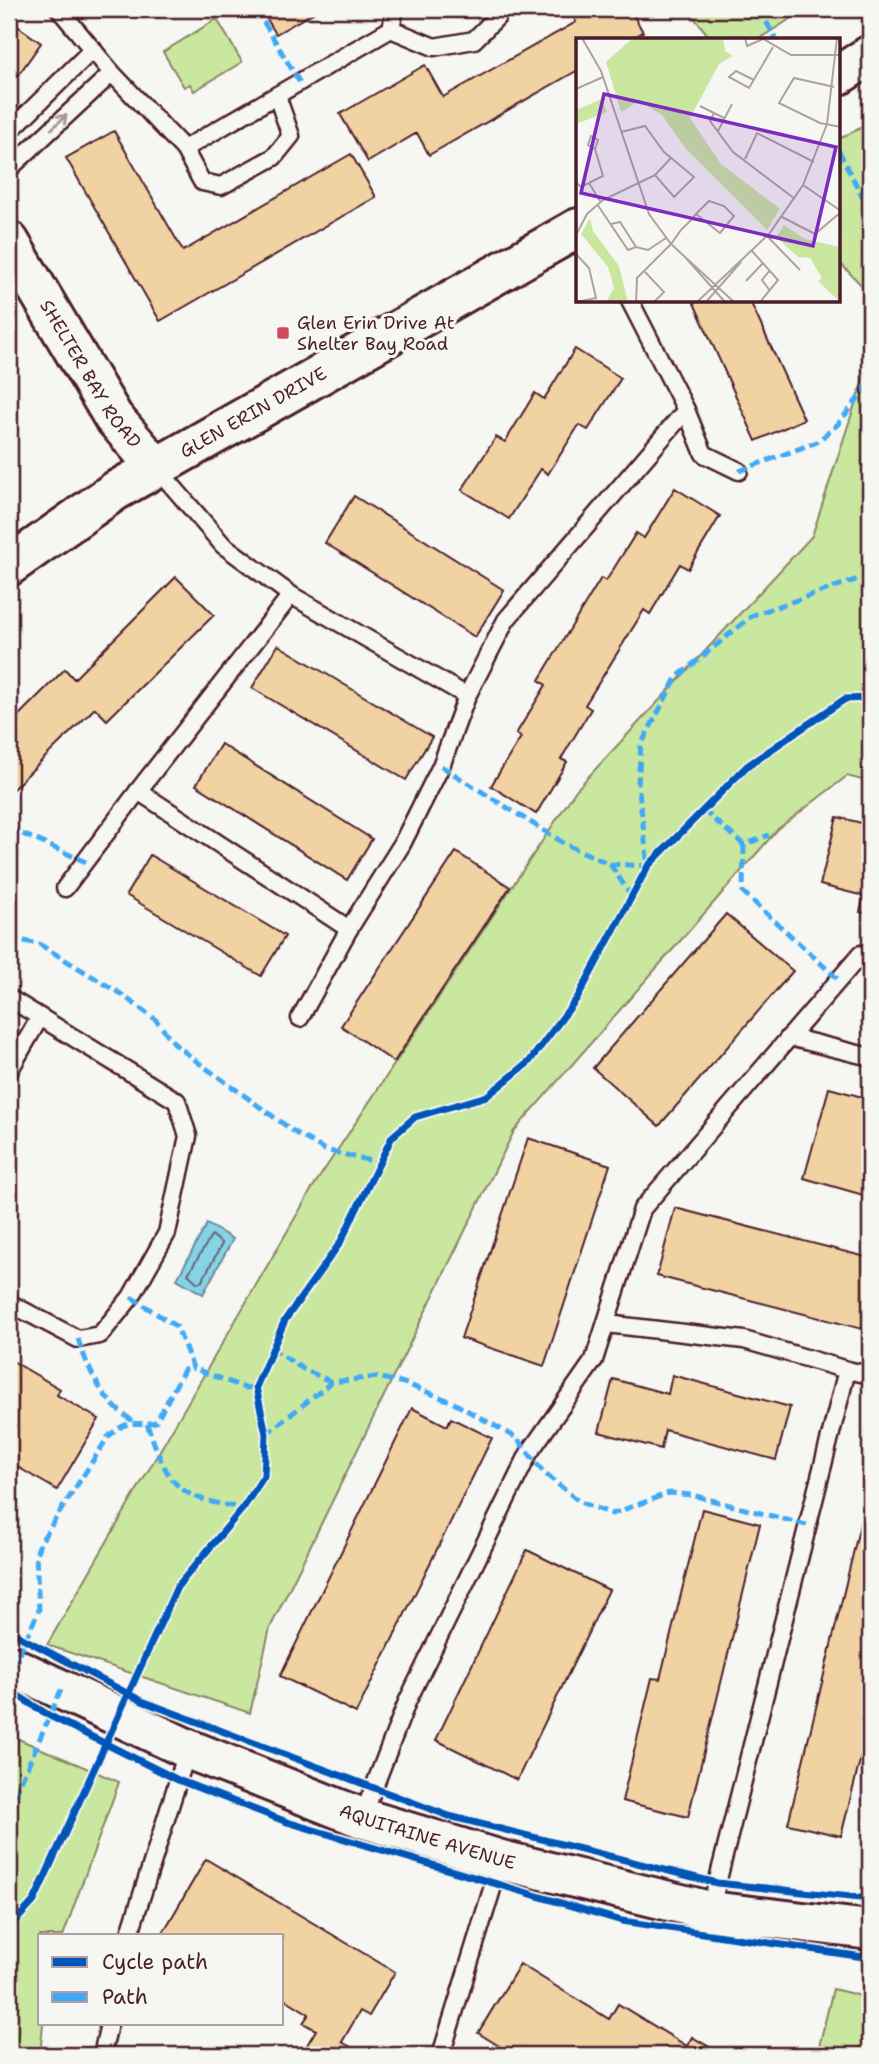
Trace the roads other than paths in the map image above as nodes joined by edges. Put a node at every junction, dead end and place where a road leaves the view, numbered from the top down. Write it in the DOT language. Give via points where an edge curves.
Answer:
graph roads {
  1 [pos="59,9"];
  2 [pos="395,9"];
  3 [pos="498,9"];
  4 [pos="391,29"];
  5 [pos="93,49"];
  6 [pos="870,55"];
  7 [pos="112,73"];
  8 [pos="840,74"];
  9 [pos="277,96"];
  10 [pos="9,132"];
  11 [pos="184,149"];
  12 [pos="9,169"];
  13 [pos="576,229"];
  14 [pos="9,241"];
  15 [pos="631,303"];
  16 [pos="686,410"];
  17 [pos="156,467"];
  18 [pos="739,471"];
  19 [pos="9,566"];
  20 [pos="291,595"];
  21 [pos="467,696"];
  22 [pos="138,792"];
  23 [pos="65,888"];
  24 [pos="349,929"];
  25 [pos="870,955"];
  26 [pos="9,998"];
  27 [pos="40,1017"];
  28 [pos="300,1018"];
  29 [pos="789,1037"];
  30 [pos="870,1057"];
  31 [pos="9,1071"];
  32 [pos="9,1303"];
  33 [pos="607,1324"];
  34 [pos="848,1370"];
  35 [pos="870,1375"];
  36 [pos="9,1665"];
  37 [pos="188,1749"];
  38 [pos="362,1818"];
  39 [pos="501,1860"];
  40 [pos="710,1911"];
  41 [pos="870,1930"];
  42 [pos="129,1934"];
  43 [pos="108,2025"];
  44 [pos="102,2055"];
  45 [pos="441,2055"];
  1 -- 5 [label="lane"];
  2 -- 4 [label="lane"];
  3 -- 4 [label="lane" via="498,16 474,40 434,47"];
  4 -- 9 [label="lane"];
  5 -- 7 [label="lane"];
  5 -- 10 [label="lane"];
  6 -- 8 [label="street"];
  7 -- 11 [label="lane"];
  12 -- 7 [label="lane, one-way"];
  9 -- 11 [label="lane"];
  9 -- 11 [label="lane" via="291,136 274,157 221,186 202,182"];
  13 -- 17 [label="street, GLEN ERIN DRIVE"];
  14 -- 17 [label="street, SHELTER BAY ROAD" via="113,417"];
  15 -- 16 [label="lane"];
  16 -- 18 [label="lane" via="704,454"];
  16 -- 21 [label="lane" via="506,620"];
  17 -- 19 [label="street, GLEN ERIN DRIVE"];
  17 -- 20 [label="lane" via="223,545"];
  20 -- 21 [label="lane"];
  20 -- 22 [label="lane"];
  21 -- 24 [label="lane" via="441,766 402,844"];
  22 -- 23 [label="lane"];
  22 -- 24 [label="lane"];
  24 -- 28 [label="lane"];
  25 -- 29 [label="lane" via="861,954"];
  26 -- 27 [label="lane"];
  27 -- 31 [label="lane"];
  27 -- 32 [label="lane" via="177,1101 188,1136 167,1233 131,1297 100,1335 78,1339"];
  29 -- 30 [label="lane"];
  29 -- 33 [label="lane" via="642,1209"];
  33 -- 34 [label="lane" via="744,1340"];
  33 -- 38 [label="lane" via="594,1360 529,1454 407,1702"];
  34 -- 35 [label="lane"];
  34 -- 40 [label="lane"];
  36 -- 37 [label="street, AQUITAINE AVENUE"];
  37 -- 38 [label="street, AQUITAINE AVENUE"];
  37 -- 42 [label="lane"];
  38 -- 39 [label="street, AQUITAINE AVENUE"];
  39 -- 40 [label="street, AQUITAINE AVENUE"];
  39 -- 45 [label="lane"];
  40 -- 41 [label="street, AQUITAINE AVENUE"];
  43 -- 44 [label="lane"];
}
